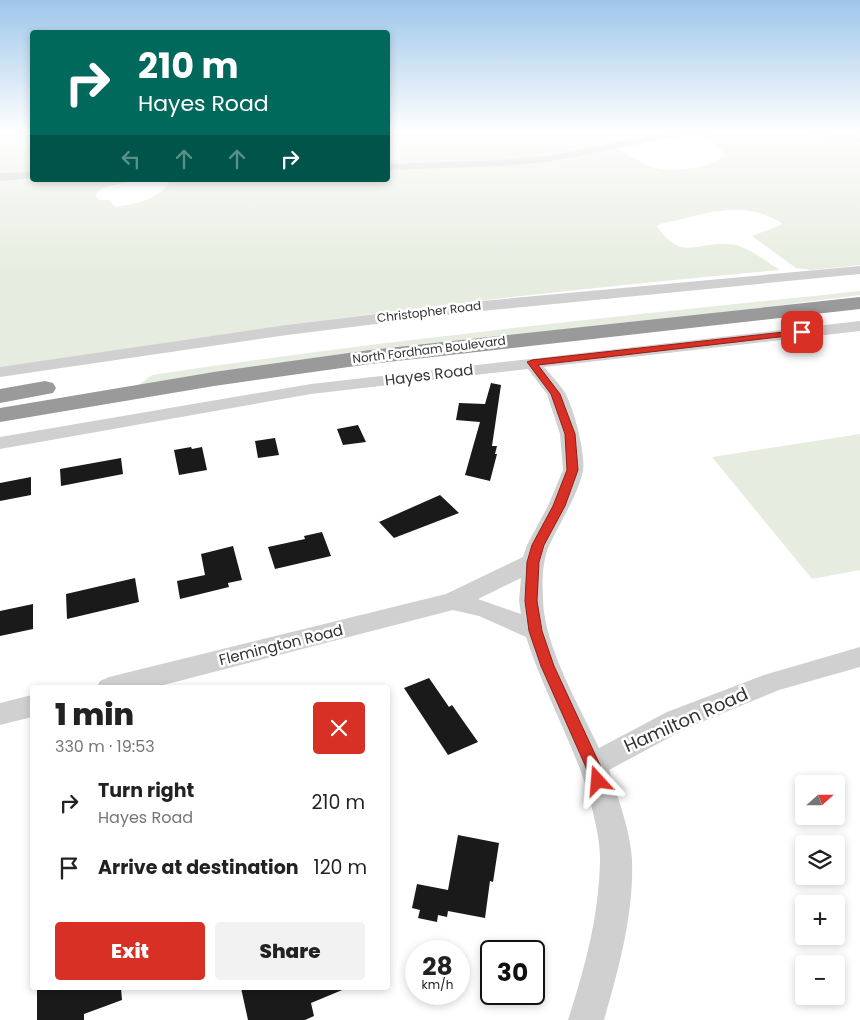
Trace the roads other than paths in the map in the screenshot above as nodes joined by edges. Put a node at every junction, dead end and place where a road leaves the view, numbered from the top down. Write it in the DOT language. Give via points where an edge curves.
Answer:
graph roads {
  1 [pos="860,270"];
  2 [pos="860,287"];
  3 [pos="860,304"];
  4 [pos="860,326"];
  5 [pos="532,362"];
  6 [pos="0,372"];
  7 [pos="125,375"];
  8 [pos="0,396"];
  9 [pos="44,408"];
  10 [pos="0,415"];
  11 [pos="0,443"];
  12 [pos="533,562"];
  13 [pos="453,602"];
  14 [pos="536,631"];
  15 [pos="860,657"];
  16 [pos="121,685"];
  17 [pos="30,706"];
  18 [pos="0,714"];
  19 [pos="593,765"];
  20 [pos="586,1020"];
  1 -- 6 [label="street, Christopher Road" via="465,308"];
  2 -- 7 [label="highway, North Fordham Boulevard" via="374,340"];
  3 -- 9 [label="highway, North Fordham Boulevard" via="370,357 223,377"];
  4 -- 5 [label="street, Hayes Road"];
  5 -- 11 [label="street, Hayes Road" via="311,389"];
  5 -- 12 [label="street" via="556,394 570,434 573,470"];
  7 -- 8 [label="highway, North Fordham Boulevard"];
  7 -- 9 [label="highway" via="124,382 113,388 83,394"];
  9 -- 10 [label="highway, North Fordham Boulevard"];
  12 -- 13 [label="street, Flemington Road"];
  12 -- 14 [label="street" via="531,601"];
  13 -- 14 [label="street, Flemington Road" via="485,609"];
  13 -- 16 [label="street, Flemington Road"];
  14 -- 19 [label="street" via="548,666"];
  15 -- 19 [label="street, Hamilton Road" via="764,686 677,720"];
  17 -- 18 [label="street"];
  19 -- 20 [label="street" via="608,815 616,858 606,953"];
}
